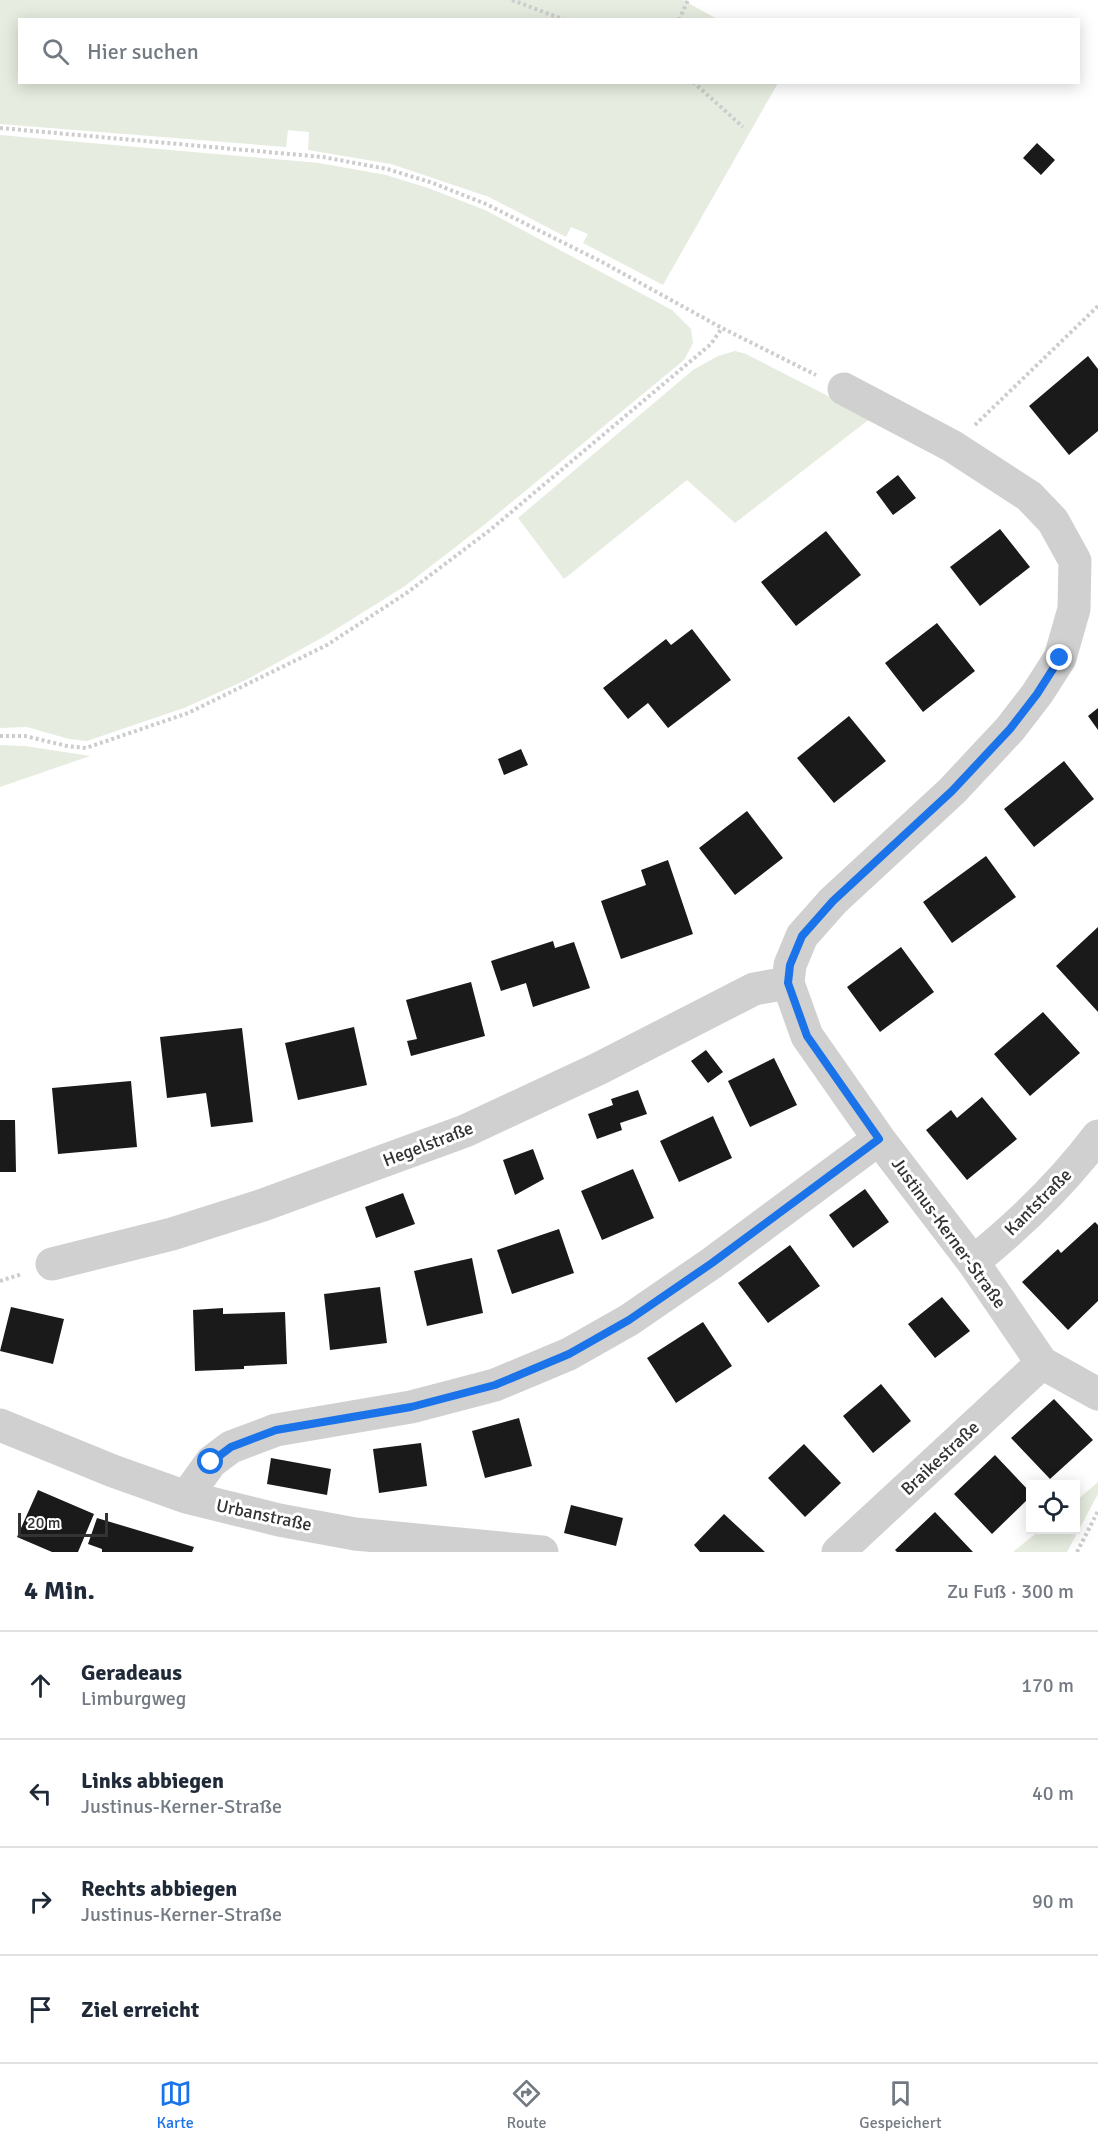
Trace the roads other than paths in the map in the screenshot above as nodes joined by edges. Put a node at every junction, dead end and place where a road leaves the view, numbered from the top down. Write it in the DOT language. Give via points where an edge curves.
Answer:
graph roads {
  1 [pos="844,389"];
  2 [pos="788,983"];
  3 [pos="1098,1136"];
  4 [pos="879,1139"];
  5 [pos="973,1262"];
  6 [pos="52,1264"];
  7 [pos="1042,1363"];
  8 [pos="1098,1394"];
  9 [pos="0,1425"];
  10 [pos="186,1497"];
  11 [pos="542,1552"];
  12 [pos="838,1552"];
  1 -- 2 [label="street" via="952,446 1029,496 1053,520 1075,561 1074,609 1060,658 1037,694 952,791 833,901 802,936 790,965"];
  2 -- 4 [label="street, Justinus-Kerner-Straße" via="807,1036"];
  2 -- 6 [label="street, Hegelstraße" via="754,989 598,1069 465,1131 243,1212"];
  3 -- 5 [label="street, Kantstraße" via="1017,1226"];
  4 -- 5 [label="street, Justinus-Kerner-Straße"];
  4 -- 10 [label="street" via="712,1263 629,1320 569,1354 495,1385 411,1407 276,1430 231,1447 211,1462"];
  5 -- 7 [label="street, Justinus-Kerner-Straße"];
  7 -- 8 [label="street, Justinus-Kerner-Straße"];
  7 -- 12 [label="street, Braikestraße"];
  9 -- 10 [label="street, Urbanstraße"];
  10 -- 11 [label="street, Urbanstraße" via="356,1534"];
}
